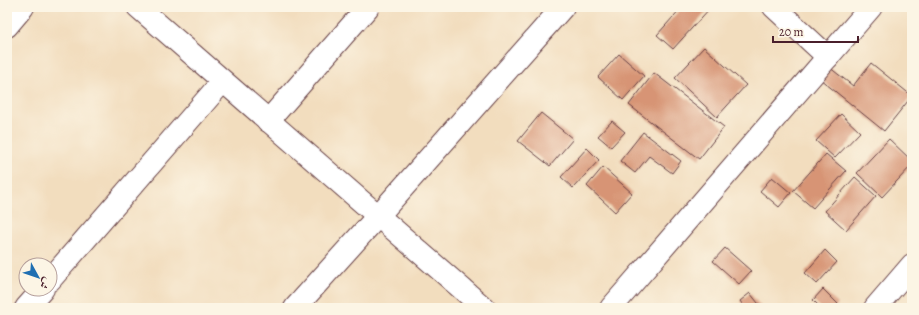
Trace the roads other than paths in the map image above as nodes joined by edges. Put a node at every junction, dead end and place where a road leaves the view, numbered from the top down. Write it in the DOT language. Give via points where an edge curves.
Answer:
graph roads {
  1 [pos="23,7"];
  2 [pos="138,7"];
  3 [pos="368,7"];
  4 [pos="563,7"];
  5 [pos="774,7"];
  6 [pos="871,7"];
  7 [pos="7,26"];
  8 [pos="828,57"];
  9 [pos="222,82"];
  10 [pos="268,121"];
  11 [pos="377,217"];
  12 [pos="912,265"];
  13 [pos="58,271"];
  14 [pos="36,297"];
  15 [pos="26,308"];
  16 [pos="295,308"];
  17 [pos="484,308"];
  18 [pos="611,308"];
  19 [pos="875,308"];
  1 -- 7 [label="street"];
  2 -- 9 [label="street"];
  3 -- 10 [label="street"];
  4 -- 11 [label="street"];
  5 -- 8 [label="street"];
  6 -- 8 [label="street"];
  8 -- 18 [label="street"];
  9 -- 10 [label="street"];
  9 -- 13 [label="street"];
  10 -- 11 [label="street"];
  11 -- 16 [label="street"];
  11 -- 17 [label="street"];
  12 -- 19 [label="street"];
  14 -- 15 [label="street"];
}
